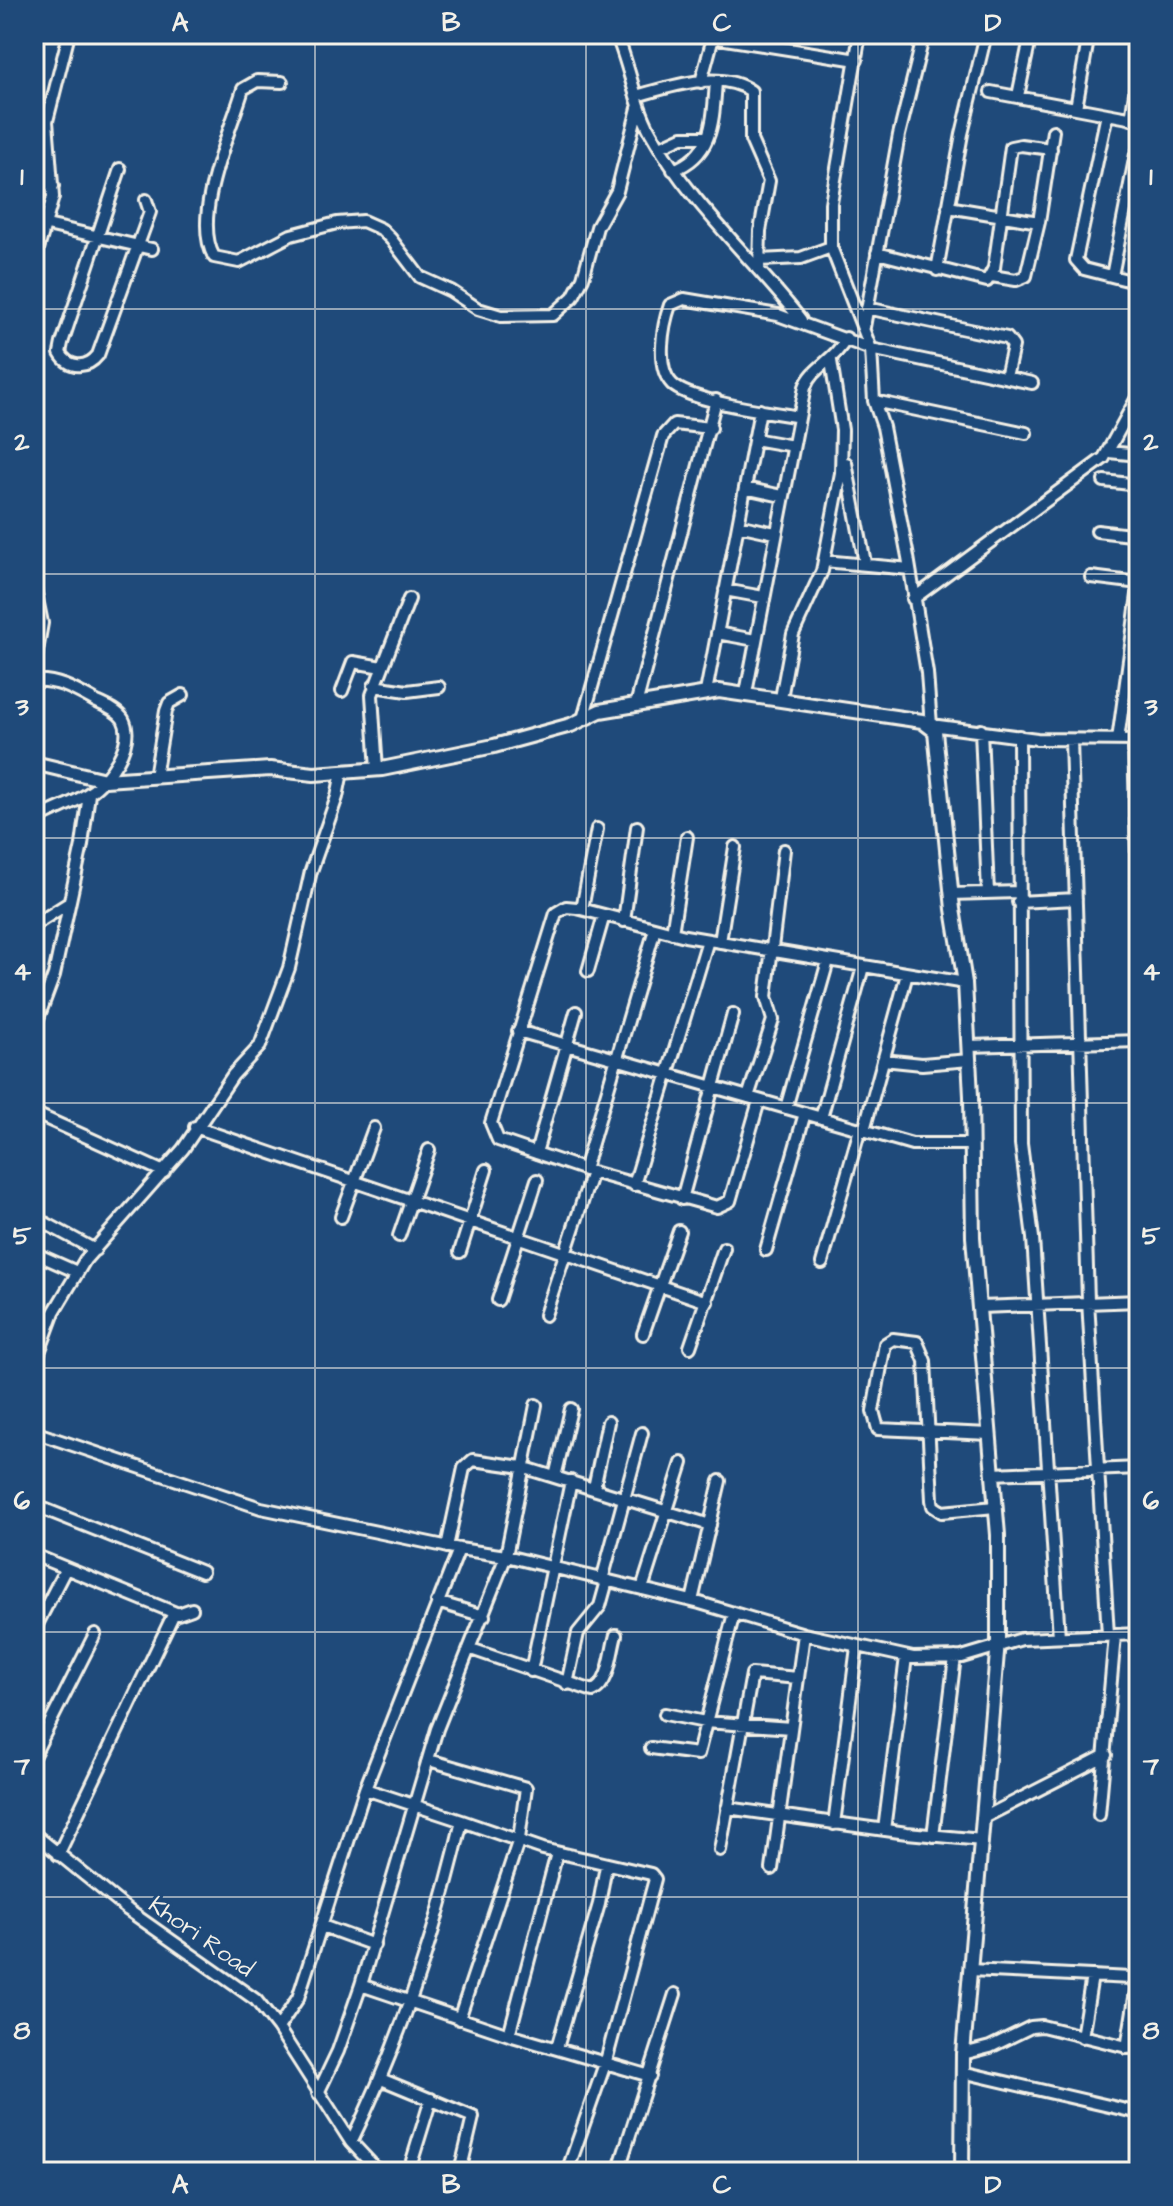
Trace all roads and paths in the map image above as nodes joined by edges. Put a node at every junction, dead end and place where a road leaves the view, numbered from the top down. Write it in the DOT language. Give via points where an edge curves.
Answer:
graph roads {
  1 [pos="69,34"];
  2 [pos="616,34"];
  3 [pos="694,34"];
  4 [pos="860,34"];
  5 [pos="924,34"];
  6 [pos="986,34"];
  7 [pos="1031,34"];
  8 [pos="1089,34"];
  9 [pos="714,36"];
  10 [pos="857,60"];
  11 [pos="1139,67"];
  12 [pos="282,82"];
  13 [pos="701,82"];
  14 [pos="716,82"];
  15 [pos="991,92"];
  16 [pos="636,96"];
  17 [pos="1018,96"];
  18 [pos="638,108"];
  19 [pos="1076,108"];
  20 [pos="1107,114"];
  21 [pos="1135,120"];
  22 [pos="1053,131"];
  23 [pos="34,134"];
  24 [pos="707,137"];
  25 [pos="47,138"];
  26 [pos="660,147"];
  27 [pos="1051,149"];
  28 [pos="1136,154"];
  29 [pos="120,169"];
  30 [pos="673,170"];
  31 [pos="34,181"];
  32 [pos="53,186"];
  33 [pos="146,200"];
  34 [pos="948,207"];
  35 [pos="1001,215"];
  36 [pos="1039,222"];
  37 [pos="47,225"];
  38 [pos="98,235"];
  39 [pos="138,245"];
  40 [pos="831,247"];
  41 [pos="152,249"];
  42 [pos="877,253"];
  43 [pos="34,263"];
  44 [pos="759,264"];
  45 [pos="937,270"];
  46 [pos="992,276"];
  47 [pos="1112,276"];
  48 [pos="1135,282"];
  49 [pos="867,308"];
  50 [pos="802,322"];
  51 [pos="864,329"];
  52 [pos="846,338"];
  53 [pos="871,349"];
  54 [pos="831,361"];
  55 [pos="1006,377"];
  56 [pos="1032,383"];
  57 [pos="1139,394"];
  58 [pos="716,400"];
  59 [pos="874,401"];
  60 [pos="760,410"];
  61 [pos="799,417"];
  62 [pos="711,428"];
  63 [pos="1026,433"];
  64 [pos="754,439"];
  65 [pos="793,446"];
  66 [pos="843,449"];
  67 [pos="1109,452"];
  68 [pos="1139,455"];
  69 [pos="1104,481"];
  70 [pos="1139,485"];
  71 [pos="745,488"];
  72 [pos="782,496"];
  73 [pos="738,525"];
  74 [pos="1097,531"];
  75 [pos="775,533"];
  76 [pos="1139,536"];
  77 [pos="824,561"];
  78 [pos="865,563"];
  79 [pos="910,569"];
  80 [pos="1091,577"];
  81 [pos="34,584"];
  82 [pos="1139,585"];
  83 [pos="725,590"];
  84 [pos="763,597"];
  85 [pos="409,599"];
  86 [pos="913,599"];
  87 [pos="717,633"];
  88 [pos="755,640"];
  89 [pos="382,667"];
  90 [pos="34,668"];
  91 [pos="34,681"];
  92 [pos="374,686"];
  93 [pos="439,687"];
  94 [pos="342,691"];
  95 [pos="706,692"];
  96 [pos="746,693"];
  97 [pos="183,695"];
  98 [pos="781,698"];
  99 [pos="636,705"];
  100 [pos="583,719"];
  101 [pos="931,725"];
  102 [pos="981,730"];
  103 [pos="1019,736"];
  104 [pos="1071,740"];
  105 [pos="1118,740"];
  106 [pos="1136,740"];
  107 [pos="34,763"];
  108 [pos="377,770"];
  109 [pos="342,772"];
  110 [pos="155,777"];
  111 [pos="105,780"];
  112 [pos="89,794"];
  113 [pos="34,821"];
  114 [pos="637,827"];
  115 [pos="597,829"];
  116 [pos="687,837"];
  117 [pos="735,847"];
  118 [pos="784,850"];
  119 [pos="988,893"];
  120 [pos="951,894"];
  121 [pos="1018,897"];
  122 [pos="1076,899"];
  123 [pos="69,903"];
  124 [pos="582,909"];
  125 [pos="604,915"];
  126 [pos="624,921"];
  127 [pos="34,925"];
  128 [pos="1139,928"];
  129 [pos="655,929"];
  130 [pos="672,933"];
  131 [pos="714,941"];
  132 [pos="773,951"];
  133 [pos="828,961"];
  134 [pos="863,967"];
  135 [pos="588,971"];
  136 [pos="907,974"];
  137 [pos="965,983"];
  138 [pos="576,1012"];
  139 [pos="733,1014"];
  140 [pos="34,1029"];
  141 [pos="518,1031"];
  142 [pos="1139,1041"];
  143 [pos="567,1044"];
  144 [pos="1081,1044"];
  145 [pos="1019,1045"];
  146 [pos="969,1053"];
  147 [pos="615,1058"];
  148 [pos="883,1060"];
  149 [pos="669,1074"];
  150 [pos="712,1087"];
  151 [pos="754,1099"];
  152 [pos="786,1108"];
  153 [pos="34,1113"];
  154 [pos="805,1113"];
  155 [pos="821,1118"];
  156 [pos="195,1127"];
  157 [pos="374,1128"];
  158 [pos="862,1130"];
  159 [pos="972,1144"];
  160 [pos="429,1150"];
  161 [pos="536,1153"];
  162 [pos="486,1170"];
  163 [pos="588,1171"];
  164 [pos="164,1172"];
  165 [pos="537,1180"];
  166 [pos="355,1183"];
  167 [pos="634,1185"];
  168 [pos="682,1199"];
  169 [pos="411,1201"];
  170 [pos="34,1217"];
  171 [pos="341,1217"];
  172 [pos="471,1221"];
  173 [pos="679,1231"];
  174 [pos="399,1236"];
  175 [pos="519,1237"];
  176 [pos="724,1248"];
  177 [pos="95,1250"];
  178 [pos="766,1250"];
  179 [pos="460,1252"];
  180 [pos="567,1254"];
  181 [pos="34,1255"];
  182 [pos="822,1263"];
  183 [pos="1139,1270"];
  184 [pos="77,1272"];
  185 [pos="660,1286"];
  186 [pos="498,1300"];
  187 [pos="1088,1301"];
  188 [pos="1138,1301"];
  189 [pos="707,1302"];
  190 [pos="1037,1304"];
  191 [pos="980,1307"];
  192 [pos="545,1315"];
  193 [pos="643,1334"];
  194 [pos="1139,1338"];
  195 [pos="690,1347"];
  196 [pos="35,1360"];
  197 [pos="536,1405"];
  198 [pos="571,1409"];
  199 [pos="608,1422"];
  200 [pos="34,1432"];
  201 [pos="642,1433"];
  202 [pos="928,1434"];
  203 [pos="990,1434"];
  204 [pos="682,1463"];
  205 [pos="522,1467"];
  206 [pos="1139,1468"];
  207 [pos="1096,1470"];
  208 [pos="1048,1471"];
  209 [pos="993,1474"];
  210 [pos="555,1477"];
  211 [pos="571,1481"];
  212 [pos="720,1481"];
  213 [pos="594,1488"];
  214 [pos="625,1497"];
  215 [pos="34,1505"];
  216 [pos="995,1507"];
  217 [pos="665,1510"];
  218 [pos="710,1525"];
  219 [pos="453,1548"];
  220 [pos="34,1555"];
  221 [pos="506,1556"];
  222 [pos="66,1568"];
  223 [pos="556,1568"];
  224 [pos="202,1572"];
  225 [pos="605,1581"];
  226 [pos="642,1589"];
  227 [pos="692,1601"];
  228 [pos="437,1602"];
  229 [pos="192,1609"];
  230 [pos="174,1613"];
  231 [pos="734,1613"];
  232 [pos="484,1616"];
  233 [pos="34,1630"];
  234 [pos="95,1634"];
  235 [pos="804,1634"];
  236 [pos="1139,1634"];
  237 [pos="616,1635"];
  238 [pos="1112,1635"];
  239 [pos="1059,1637"];
  240 [pos="857,1647"];
  241 [pos="471,1649"];
  242 [pos="998,1649"];
  243 [pos="906,1657"];
  244 [pos="955,1657"];
  245 [pos="531,1671"];
  246 [pos="798,1678"];
  247 [pos="567,1684"];
  248 [pos="665,1714"];
  249 [pos="705,1722"];
  250 [pos="743,1724"];
  251 [pos="791,1728"];
  252 [pos="651,1748"];
  253 [pos="34,1755"];
  254 [pos="1106,1755"];
  255 [pos="429,1760"];
  256 [pos="365,1789"];
  257 [pos="416,1806"];
  258 [pos="727,1808"];
  259 [pos="1099,1815"];
  260 [pos="779,1817"];
  261 [pos="985,1817"];
  262 [pos="462,1821"];
  263 [pos="834,1824"];
  264 [pos="884,1830"];
  265 [pos="34,1834"];
  266 [pos="933,1836"];
  267 [pos="519,1839"];
  268 [pos="982,1840"];
  269 [pos="720,1850"];
  270 [pos="557,1853"];
  271 [pos="58,1855"];
  272 [pos="606,1866"];
  273 [pos="772,1869"];
  274 [pos="322,1926"];
  275 [pos="374,1945"];
  276 [pos="970,1970"];
  277 [pos="1092,1976"];
  278 [pos="361,1985"];
  279 [pos="675,1994"];
  280 [pos="411,1999"];
  281 [pos="459,2019"];
  282 [pos="278,2028"];
  283 [pos="509,2035"];
  284 [pos="1082,2037"];
  285 [pos="557,2048"];
  286 [pos="1127,2048"];
  287 [pos="1139,2050"];
  288 [pos="963,2054"];
  289 [pos="606,2061"];
  290 [pos="962,2072"];
  291 [pos="650,2076"];
  292 [pos="381,2079"];
  293 [pos="318,2093"];
  294 [pos="431,2099"];
  295 [pos="1139,2113"];
  296 [pos="351,2142"];
  297 [pos="412,2161"];
  298 [pos="379,2172"];
  299 [pos="460,2172"];
  300 [pos="567,2172"];
  301 [pos="618,2172"];
  302 [pos="962,2172"];
  1 -- 25 [label="street"];
  2 -- 16 [label="street"];
  3 -- 9 [label="street"];
  4 -- 10 [label="street"];
  5 -- 42 [label="street"];
  6 -- 34 [label="street"];
  7 -- 17 [label="street"];
  8 -- 19 [label="street"];
  9 -- 10 [label="street"];
  9 -- 13 [label="street"];
  10 -- 40 [label="street" via="831,203"];
  11 -- 21 [label="street"];
  12 -- 18 [label="street" via="257,81 243,89 207,204 206,231 214,257 239,262 291,235 363,221 381,229 420,277 501,316 553,315 573,297 597,227 617,191"];
  13 -- 14 [label="street"];
  13 -- 16 [label="street"];
  14 -- 24 [label="street"];
  14 -- 44 [label="street" via="751,91 751,140 769,181"];
  15 -- 17 [label="street"];
  16 -- 18 [label="street"];
  17 -- 19 [label="street"];
  18 -- 26 [label="street"];
  19 -- 20 [label="street"];
  20 -- 21 [label="street"];
  20 -- 47 [label="street" via="1076,260 1084,269"];
  22 -- 27 [label="street"];
  23 -- 25 [label="street"];
  24 -- 26 [label="street" via="682,137"];
  24 -- 30 [label="street" via="690,164"];
  25 -- 32 [label="street"];
  26 -- 30 [label="street"];
  27 -- 35 [label="street" via="1011,147"];
  27 -- 36 [label="street"];
  28 -- 47 [label="street"];
  29 -- 38 [label="street"];
  30 -- 44 [label="street" via="701,207"];
  31 -- 32 [label="street"];
  32 -- 37 [label="street"];
  33 -- 39 [label="street" via="150,212"];
  34 -- 35 [label="street"];
  34 -- 45 [label="street"];
  35 -- 36 [label="street"];
  35 -- 46 [label="street"];
  36 -- 46 [label="street" via="1026,276"];
  37 -- 38 [label="street"];
  37 -- 43 [label="street"];
  38 -- 39 [label="street"];
  38 -- 39 [label="street" via="60,353 79,366 98,355"];
  39 -- 41 [label="street"];
  40 -- 44 [label="street"];
  40 -- 51 [label="street"];
  42 -- 45 [label="street"];
  42 -- 49 [label="street"];
  44 -- 50 [label="street"];
  45 -- 46 [label="street" via="981,281"];
  47 -- 48 [label="street"];
  49 -- 51 [label="street"];
  49 -- 55 [label="street" via="1007,338 1013,346"];
  50 -- 52 [label="street"];
  50 -- 58 [label="street" via="684,299 670,305 663,344 668,379 686,392"];
  51 -- 53 [label="street"];
  52 -- 53 [label="street"];
  52 -- 54 [label="street"];
  53 -- 55 [label="street"];
  53 -- 59 [label="street"];
  54 -- 61 [label="street" via="807,381"];
  54 -- 66 [label="street"];
  55 -- 56 [label="street"];
  57 -- 67 [label="street"];
  58 -- 60 [label="street"];
  58 -- 62 [label="street"];
  59 -- 63 [label="street"];
  59 -- 79 [label="street"];
  60 -- 61 [label="street"];
  60 -- 64 [label="street"];
  61 -- 65 [label="street"];
  62 -- 99 [label="street"];
  62 -- 100 [label="street" via="674,424 663,436"];
  64 -- 65 [label="street"];
  64 -- 71 [label="street"];
  65 -- 72 [label="street"];
  66 -- 77 [label="street"];
  66 -- 78 [label="street"];
  67 -- 68 [label="street"];
  67 -- 86 [label="street"];
  69 -- 70 [label="street"];
  71 -- 72 [label="street"];
  71 -- 73 [label="street"];
  72 -- 75 [label="street"];
  73 -- 75 [label="street"];
  73 -- 83 [label="street"];
  74 -- 76 [label="street"];
  75 -- 84 [label="street"];
  77 -- 78 [label="street"];
  77 -- 98 [label="street" via="793,634"];
  78 -- 79 [label="street"];
  79 -- 86 [label="street"];
  80 -- 82 [label="street"];
  81 -- 90 [label="street" via="42,623"];
  82 -- 105 [label="street"];
  83 -- 84 [label="street"];
  83 -- 87 [label="street"];
  84 -- 88 [label="street"];
  85 -- 89 [label="street"];
  86 -- 101 [label="street"];
  87 -- 88 [label="street"];
  87 -- 95 [label="street"];
  88 -- 96 [label="street"];
  89 -- 92 [label="street"];
  89 -- 94 [label="street" via="353,662"];
  91 -- 111 [label="street" via="59,683 123,718 122,750"];
  92 -- 93 [label="street" via="407,691"];
  92 -- 108 [label="street" via="370,714"];
  95 -- 96 [label="street"];
  95 -- 99 [label="street"];
  96 -- 98 [label="street"];
  97 -- 110 [label="street" via="166,711"];
  98 -- 101 [label="street"];
  99 -- 100 [label="street"];
  100 -- 108 [label="street" via="494,746"];
  101 -- 102 [label="street"];
  101 -- 120 [label="street" via="940,766"];
  102 -- 103 [label="street"];
  102 -- 119 [label="street"];
  103 -- 104 [label="street"];
  103 -- 121 [label="street"];
  104 -- 105 [label="street"];
  104 -- 122 [label="street"];
  105 -- 106 [label="street"];
  106 -- 128 [label="street"];
  107 -- 111 [label="street"];
  108 -- 109 [label="street"];
  109 -- 110 [label="street" via="270,769"];
  109 -- 156 [label="street" via="311,871 289,968 260,1046"];
  110 -- 111 [label="street"];
  111 -- 112 [label="street"];
  112 -- 113 [label="street"];
  112 -- 123 [label="street"];
  114 -- 126 [label="street"];
  115 -- 124 [label="street"];
  116 -- 130 [label="street"];
  117 -- 131 [label="street"];
  118 -- 132 [label="street"];
  119 -- 120 [label="street"];
  119 -- 121 [label="street"];
  120 -- 137 [label="street"];
  121 -- 122 [label="street"];
  121 -- 145 [label="street"];
  122 -- 144 [label="street"];
  123 -- 127 [label="street"];
  123 -- 140 [label="street" via="54,975"];
  124 -- 125 [label="street"];
  124 -- 141 [label="street" via="566,907 556,913"];
  125 -- 126 [label="street"];
  125 -- 135 [label="street"];
  126 -- 129 [label="street"];
  129 -- 130 [label="street"];
  129 -- 147 [label="street"];
  130 -- 131 [label="street"];
  131 -- 132 [label="street"];
  131 -- 149 [label="street"];
  132 -- 133 [label="street"];
  132 -- 151 [label="street" via="766,997 773,1020"];
  133 -- 134 [label="street"];
  133 -- 152 [label="street"];
  134 -- 136 [label="street"];
  134 -- 155 [label="street"];
  136 -- 137 [label="street"];
  136 -- 148 [label="street"];
  137 -- 146 [label="street"];
  138 -- 143 [label="street"];
  139 -- 150 [label="street"];
  141 -- 143 [label="street"];
  141 -- 161 [label="street" via="491,1123 498,1140"];
  142 -- 144 [label="street"];
  143 -- 147 [label="street"];
  143 -- 161 [label="street"];
  144 -- 145 [label="street"];
  144 -- 187 [label="street"];
  145 -- 146 [label="street"];
  145 -- 190 [label="street" via="1021,1144"];
  146 -- 148 [label="street" via="922,1064"];
  146 -- 159 [label="street"];
  147 -- 149 [label="street"];
  147 -- 163 [label="street"];
  148 -- 158 [label="street"];
  149 -- 150 [label="street"];
  149 -- 167 [label="street"];
  150 -- 151 [label="street"];
  150 -- 168 [label="street"];
  151 -- 152 [label="street"];
  151 -- 168 [label="street" via="730,1201 710,1207"];
  152 -- 154 [label="street"];
  153 -- 164 [label="street"];
  154 -- 155 [label="street"];
  154 -- 178 [label="street"];
  155 -- 158 [label="street"];
  156 -- 164 [label="street"];
  156 -- 166 [label="street"];
  157 -- 166 [label="street"];
  158 -- 159 [label="street" via="912,1144"];
  158 -- 182 [label="street"];
  159 -- 191 [label="street"];
  160 -- 169 [label="street"];
  161 -- 163 [label="street"];
  162 -- 172 [label="street"];
  163 -- 167 [label="street"];
  163 -- 180 [label="street"];
  164 -- 177 [label="street"];
  165 -- 175 [label="street"];
  166 -- 169 [label="street"];
  166 -- 171 [label="street"];
  167 -- 168 [label="street"];
  169 -- 172 [label="street"];
  169 -- 174 [label="street"];
  170 -- 177 [label="street"];
  172 -- 175 [label="street"];
  172 -- 179 [label="street"];
  173 -- 185 [label="street"];
  175 -- 180 [label="street"];
  175 -- 186 [label="street"];
  176 -- 189 [label="street"];
  177 -- 184 [label="street"];
  180 -- 185 [label="street"];
  180 -- 192 [label="street"];
  181 -- 184 [label="street"];
  183 -- 188 [label="street"];
  184 -- 196 [label="street"];
  185 -- 189 [label="street"];
  185 -- 193 [label="street"];
  187 -- 188 [label="street"];
  187 -- 190 [label="street"];
  187 -- 207 [label="street"];
  188 -- 194 [label="street"];
  189 -- 195 [label="street"];
  190 -- 191 [label="street"];
  190 -- 208 [label="street"];
  191 -- 203 [label="street"];
  197 -- 205 [label="street"];
  198 -- 210 [label="street"];
  199 -- 213 [label="street"];
  200 -- 219 [label="street" via="261,1508"];
  201 -- 214 [label="street"];
  202 -- 202 [label="street" via="875,1426 876,1386 889,1341 922,1346"];
  202 -- 203 [label="street"];
  202 -- 216 [label="street" via="937,1510"];
  203 -- 209 [label="street"];
  204 -- 217 [label="street"];
  205 -- 210 [label="street"];
  205 -- 219 [label="street" via="467,1463"];
  205 -- 221 [label="street"];
  206 -- 207 [label="street"];
  207 -- 208 [label="street"];
  207 -- 238 [label="street"];
  208 -- 209 [label="street"];
  208 -- 239 [label="street"];
  209 -- 216 [label="street"];
  210 -- 211 [label="street"];
  211 -- 213 [label="street"];
  211 -- 223 [label="street"];
  212 -- 218 [label="street"];
  213 -- 214 [label="street"];
  214 -- 217 [label="street"];
  214 -- 225 [label="street"];
  215 -- 224 [label="street"];
  216 -- 242 [label="street"];
  217 -- 218 [label="street"];
  217 -- 226 [label="street"];
  218 -- 227 [label="street"];
  219 -- 221 [label="street"];
  219 -- 228 [label="street"];
  220 -- 222 [label="street"];
  221 -- 223 [label="street"];
  221 -- 232 [label="street"];
  222 -- 230 [label="street"];
  222 -- 233 [label="street"];
  223 -- 225 [label="street"];
  223 -- 245 [label="street"];
  225 -- 226 [label="street"];
  225 -- 247 [label="street" via="600,1606 578,1633"];
  226 -- 227 [label="street"];
  227 -- 231 [label="street"];
  228 -- 232 [label="street"];
  228 -- 256 [label="street"];
  229 -- 230 [label="street"];
  230 -- 271 [label="street"];
  231 -- 235 [label="street"];
  231 -- 249 [label="street"];
  232 -- 241 [label="street"];
  234 -- 253 [label="street"];
  235 -- 240 [label="street"];
  235 -- 246 [label="street"];
  236 -- 238 [label="street"];
  237 -- 247 [label="street" via="600,1688"];
  238 -- 239 [label="street"];
  238 -- 254 [label="street"];
  239 -- 242 [label="street" via="1022,1639"];
  240 -- 243 [label="street"];
  240 -- 263 [label="street"];
  241 -- 245 [label="street"];
  241 -- 255 [label="street"];
  242 -- 244 [label="street"];
  242 -- 261 [label="street"];
  243 -- 244 [label="street"];
  243 -- 264 [label="street"];
  244 -- 266 [label="street"];
  245 -- 247 [label="street"];
  246 -- 250 [label="street" via="754,1672"];
  246 -- 251 [label="street"];
  248 -- 249 [label="street"];
  249 -- 250 [label="street"];
  249 -- 252 [label="street" via="698,1754"];
  250 -- 251 [label="street"];
  250 -- 258 [label="street"];
  251 -- 260 [label="street"];
  254 -- 259 [label="street"];
  254 -- 261 [label="street"];
  255 -- 257 [label="street"];
  255 -- 267 [label="street" via="526,1788"];
  256 -- 257 [label="street"];
  256 -- 274 [label="street"];
  257 -- 262 [label="street"];
  257 -- 275 [label="street"];
  258 -- 260 [label="street"];
  258 -- 269 [label="street"];
  260 -- 263 [label="street"];
  260 -- 273 [label="street"];
  261 -- 268 [label="street"];
  262 -- 267 [label="street"];
  262 -- 280 [label="street"];
  263 -- 264 [label="street"];
  264 -- 266 [label="street"];
  265 -- 271 [label="street, Khori Road"];
  266 -- 268 [label="street"];
  267 -- 270 [label="street"];
  267 -- 281 [label="street"];
  268 -- 276 [label="street"];
  270 -- 272 [label="street"];
  270 -- 283 [label="street"];
  271 -- 282 [label="street, Khori Road" via="245,1990"];
  272 -- 285 [label="street"];
  272 -- 289 [label="street" via="655,1879"];
  274 -- 275 [label="street"];
  274 -- 282 [label="street" via="298,1998"];
  275 -- 278 [label="street"];
  276 -- 277 [label="street"];
  276 -- 288 [label="street"];
  277 -- 284 [label="street"];
  277 -- 286 [label="street" via="1135,1980"];
  278 -- 280 [label="street"];
  278 -- 293 [label="street"];
  279 -- 291 [label="street"];
  280 -- 281 [label="street"];
  280 -- 292 [label="street"];
  281 -- 283 [label="street"];
  282 -- 293 [label="street, Khori Road"];
  283 -- 285 [label="street"];
  284 -- 286 [label="street"];
  284 -- 288 [label="street" via="1031,2027"];
  285 -- 289 [label="street"];
  286 -- 287 [label="street"];
  288 -- 290 [label="street"];
  289 -- 291 [label="street"];
  289 -- 300 [label="street"];
  290 -- 295 [label="street"];
  290 -- 302 [label="street"];
  291 -- 301 [label="street"];
  292 -- 294 [label="street"];
  292 -- 296 [label="street"];
  293 -- 296 [label="street, Khori Road"];
  294 -- 297 [label="street"];
  294 -- 299 [label="street" via="473,2117"];
  296 -- 298 [label="street, Khori Road"];
}
